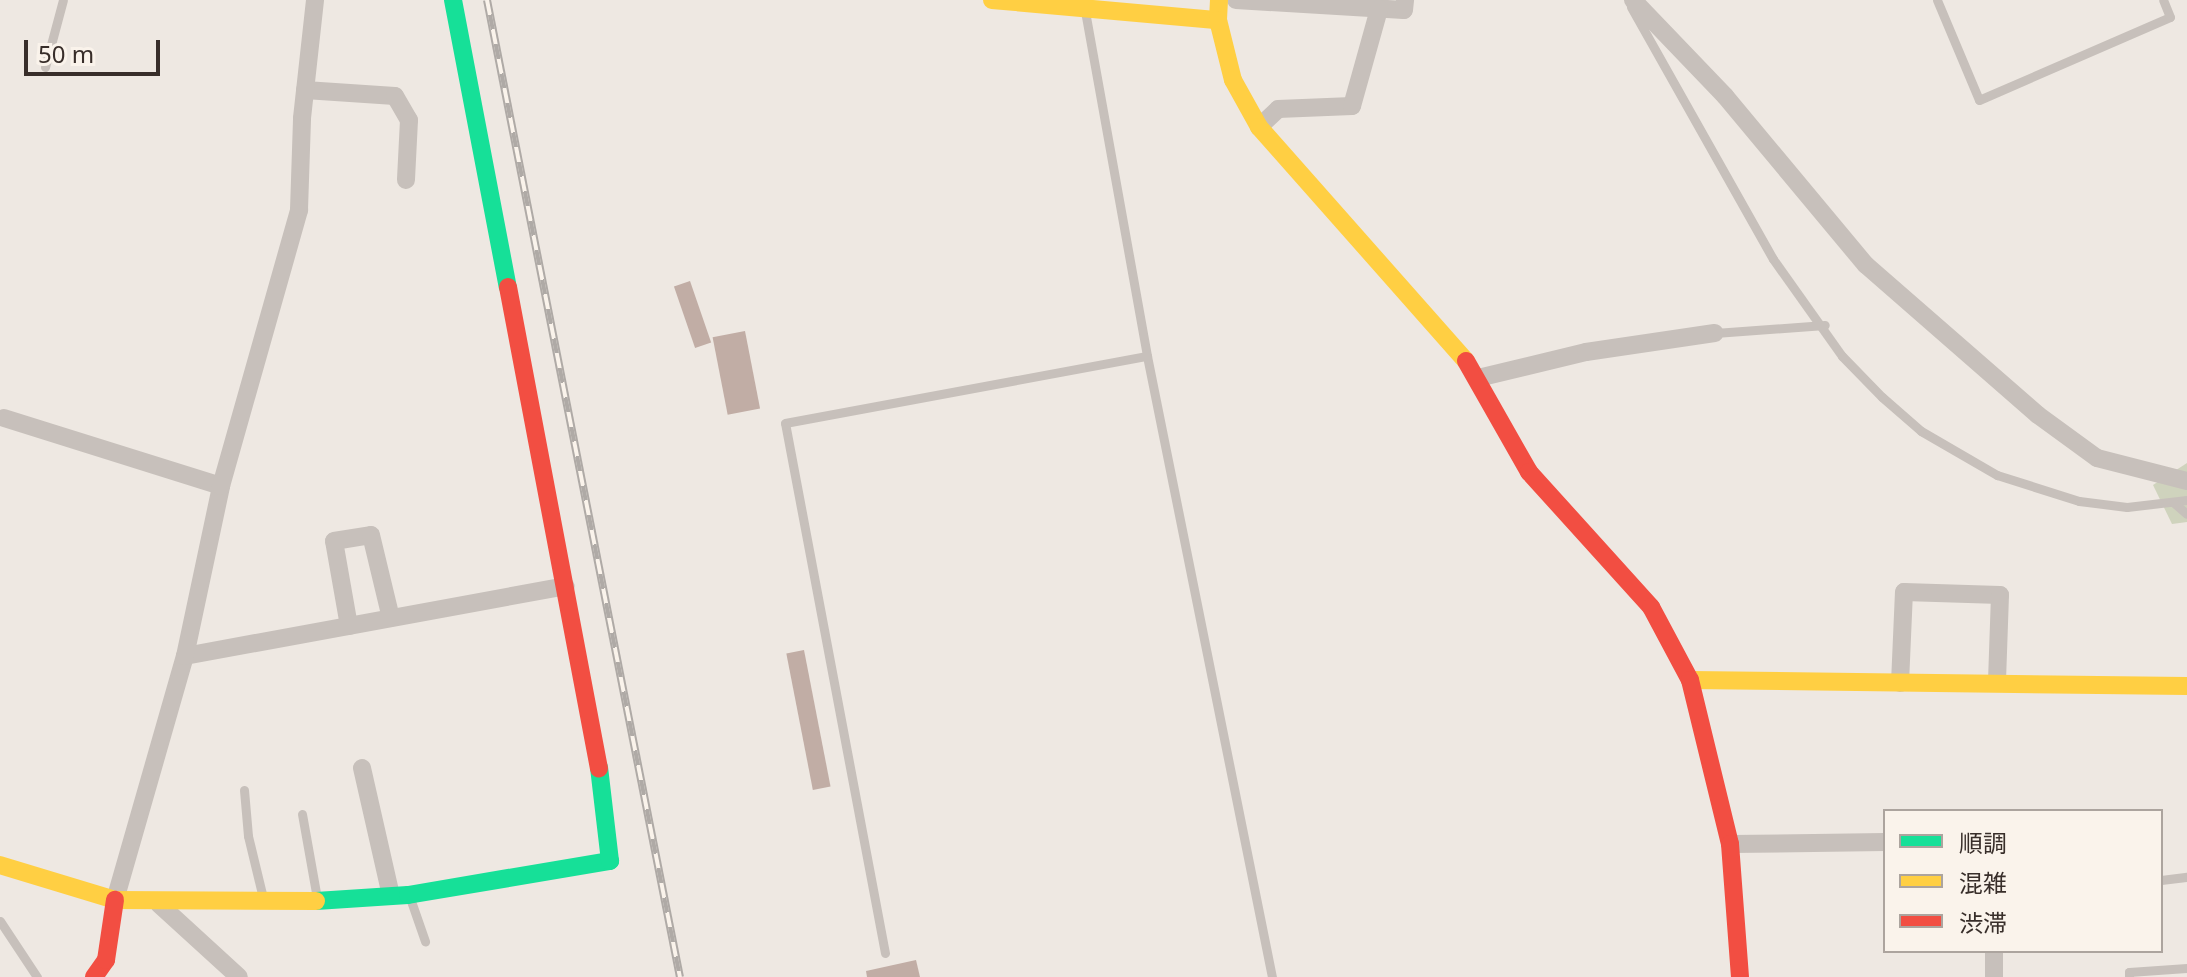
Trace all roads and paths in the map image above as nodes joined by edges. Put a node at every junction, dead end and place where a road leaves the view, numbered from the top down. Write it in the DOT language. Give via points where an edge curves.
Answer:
graph roads {
  1 [pos="63,0"];
  2 [pos="315,0"];
  3 [pos="453,0"];
  4 [pos="992,0"];
  5 [pos="1219,0"];
  6 [pos="1236,0"];
  7 [pos="1405,0"];
  8 [pos="1630,0"];
  9 [pos="1937,0"];
  10 [pos="2163,0"];
  11 [pos="1021,2"];
  12 [pos="1084,8"];
  13 [pos="1379,9"];
  14 [pos="1218,20"];
  15 [pos="45,67"];
  16 [pos="305,90"];
  17 [pos="1259,127"];
  18 [pos="406,180"];
  19 [pos="1825,325"];
  20 [pos="1715,333"];
  21 [pos="1147,356"];
  22 [pos="1478,378"];
  23 [pos="4,418"];
  24 [pos="2187,481"];
  25 [pos="221,486"];
  26 [pos="2187,500"];
  27 [pos="2173,502"];
  28 [pos="2187,514"];
  29 [pos="566,586"];
  30 [pos="391,618"];
  31 [pos="349,626"];
  32 [pos="185,656"];
  33 [pos="1690,680"];
  34 [pos="1900,683"];
  35 [pos="1997,683"];
  36 [pos="2187,686"];
  37 [pos="362,768"];
  38 [pos="244,790"];
  39 [pos="302,814"];
  40 [pos="1883,842"];
  41 [pos="1730,844"];
  42 [pos="0,865"];
  43 [pos="2187,877"];
  44 [pos="2163,880"];
  45 [pos="400,896"];
  46 [pos="115,900"];
  47 [pos="317,901"];
  48 [pos="159,904"];
  49 [pos="265,905"];
  50 [pos="0,921"];
  51 [pos="425,941"];
  52 [pos="885,953"];
  53 [pos="1994,953"];
  54 [pos="2187,968"];
  55 [pos="37,977"];
  56 [pos="94,977"];
  57 [pos="239,977"];
  58 [pos="1272,977"];
  59 [pos="1740,977"];
  60 [pos="1994,977"];
  61 [pos="2129,977"];
  1 -- 15 [label="lane"];
  2 -- 16 [label="street"];
  3 -- 29 [label="street"];
  4 -- 11 [label="street"];
  5 -- 14 [label="street"];
  6 -- 13 [label="street"];
  7 -- 13 [label="street" via="1404,10"];
  8 -- 19 [label="lane" via="1773,259"];
  8 -- 24 [label="street" via="1725,96 1866,265 2038,415 2097,458"];
  9 -- 10 [label="lane" via="1979,100 2170,17"];
  11 -- 12 [label="street"];
  12 -- 14 [label="street"];
  12 -- 21 [label="lane"];
  13 -- 17 [label="street" via="1352,106 1278,109"];
  14 -- 17 [label="street" via="1233,80"];
  16 -- 18 [label="street" via="395,96 409,120"];
  16 -- 25 [label="street" via="299,210"];
  17 -- 22 [label="street" via="1444,331"];
  19 -- 20 [label="lane"];
  19 -- 27 [label="lane" via="1842,356 1882,397 1921,431 1997,475 2079,501 2127,507"];
  20 -- 22 [label="street" via="1586,352"];
  21 -- 52 [label="lane" via="785,423"];
  21 -- 58 [label="lane"];
  22 -- 33 [label="street" via="1529,472 1651,607"];
  23 -- 25 [label="street"];
  25 -- 32 [label="street"];
  26 -- 27 [label="lane"];
  27 -- 28 [label="lane"];
  29 -- 30 [label="street"];
  29 -- 45 [label="street" via="598,756 610,861"];
  30 -- 31 [label="street"];
  30 -- 31 [label="street" via="371,535 334,541"];
  31 -- 32 [label="street"];
  32 -- 46 [label="street"];
  33 -- 34 [label="street"];
  33 -- 41 [label="street"];
  34 -- 35 [label="street"];
  34 -- 35 [label="street" via="1904,592 2000,595"];
  35 -- 36 [label="street"];
  37 -- 45 [label="street"];
  38 -- 49 [label="lane" via="248,836"];
  39 -- 47 [label="lane"];
  40 -- 41 [label="street"];
  41 -- 59 [label="street"];
  42 -- 46 [label="street"];
  43 -- 44 [label="lane"];
  45 -- 47 [label="street"];
  45 -- 51 [label="lane"];
  46 -- 48 [label="street"];
  46 -- 56 [label="street" via="106,960"];
  47 -- 49 [label="street"];
  48 -- 49 [label="street"];
  48 -- 57 [label="street"];
  50 -- 55 [label="lane"];
  53 -- 60 [label="street"];
  54 -- 61 [label="lane" via="2129,972"];
}
